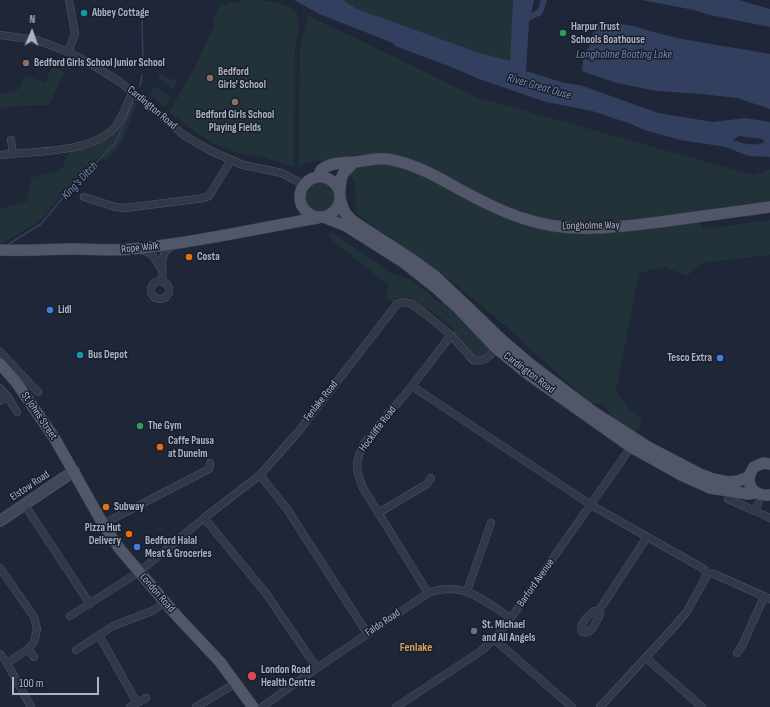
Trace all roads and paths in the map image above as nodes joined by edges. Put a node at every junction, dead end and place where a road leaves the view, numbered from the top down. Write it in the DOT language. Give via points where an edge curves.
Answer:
graph roads {
  1 [pos="69,0"];
  2 [pos="0,35"];
  3 [pos="68,52"];
  4 [pos="133,92"];
  5 [pos="11,140"];
  6 [pos="13,153"];
  7 [pos="0,155"];
  8 [pos="231,160"];
  9 [pos="354,162"];
  10 [pos="318,177"];
  11 [pos="304,185"];
  12 [pos="299,196"];
  13 [pos="340,196"];
  14 [pos="84,197"];
  15 [pos="770,208"];
  16 [pos="320,218"];
  17 [pos="278,225"];
  18 [pos="208,237"];
  19 [pos="173,244"];
  20 [pos="71,249"];
  21 [pos="135,249"];
  22 [pos="0,250"];
  23 [pos="161,270"];
  24 [pos="162,282"];
  25 [pos="451,335"];
  26 [pos="496,348"];
  27 [pos="0,352"];
  28 [pos="0,364"];
  29 [pos="412,386"];
  30 [pos="0,388"];
  31 [pos="38,392"];
  32 [pos="8,397"];
  33 [pos="0,401"];
  34 [pos="16,412"];
  35 [pos="631,447"];
  36 [pos="210,463"];
  37 [pos="770,464"];
  38 [pos="74,471"];
  39 [pos="260,475"];
  40 [pos="749,477"];
  41 [pos="431,478"];
  42 [pos="770,495"];
  43 [pos="728,499"];
  44 [pos="756,502"];
  45 [pos="24,504"];
  46 [pos="591,504"];
  47 [pos="378,513"];
  48 [pos="204,518"];
  49 [pos="770,518"];
  50 [pos="0,521"];
  51 [pos="491,523"];
  52 [pos="103,524"];
  53 [pos="647,537"];
  54 [pos="0,568"];
  55 [pos="139,572"];
  56 [pos="706,573"];
  57 [pos="467,591"];
  58 [pos="428,593"];
  59 [pos="767,598"];
  60 [pos="165,602"];
  61 [pos="90,604"];
  62 [pos="598,611"];
  63 [pos="70,616"];
  64 [pos="511,618"];
  65 [pos="367,633"];
  66 [pos="99,635"];
  67 [pos="494,639"];
  68 [pos="28,650"];
  69 [pos="76,650"];
  70 [pos="738,653"];
  71 [pos="0,654"];
  72 [pos="34,657"];
  73 [pos="646,658"];
  74 [pos="7,663"];
  75 [pos="317,668"];
  76 [pos="236,683"];
  77 [pos="146,698"];
  78 [pos="133,705"];
  79 [pos="31,707"];
  80 [pos="196,707"];
  81 [pos="253,707"];
  82 [pos="262,707"];
  83 [pos="396,707"];
  84 [pos="572,707"];
  85 [pos="600,707"];
  86 [pos="702,707"];
  1 -- 3 [label="street" via="75,34"];
  2 -- 3 [label="street, Cardington Road" via="34,39"];
  3 -- 4 [label="street, Cardington Road" via="101,69"];
  4 -- 6 [label="street" via="113,129 102,138 84,145"];
  4 -- 8 [label="street, Cardington Road" via="186,136"];
  5 -- 6 [label="street"];
  6 -- 7 [label="street"];
  8 -- 11 [label="street, Cardington Road" via="279,171"];
  8 -- 14 [label="street" via="209,196 204,198 125,208"];
  9 -- 10 [label="main road, Longholme Way" via="331,165 322,169"];
  9 -- 13 [label="main road" via="343,175"];
  9 -- 15 [label="main road, Longholme Way" via="380,159 401,162 427,172 512,215 562,228 618,227"];
  10 -- 11 [label="main road" via="308,180"];
  10 -- 13 [label="main road" via="330,180 338,188"];
  11 -- 12 [label="main road"];
  12 -- 16 [label="main road" via="307,213"];
  12 -- 17 [label="main road, Rope Walk" via="292,215"];
  13 -- 16 [label="main road" via="336,210"];
  13 -- 40 [label="main road, Cardington Road" via="346,213 353,221 435,276 502,340 592,411 648,447 700,474 728,482"];
  16 -- 17 [label="main road, Rope Walk"];
  16 -- 26 [label="main road, Cardington Road" via="346,226 403,262 453,303"];
  17 -- 18 [label="main road, Rope Walk"];
  18 -- 19 [label="main road, Rope Walk"];
  18 -- 20 [label="main road, Rope Walk" via="177,237"];
  19 -- 21 [label="main road, Rope Walk"];
  19 -- 23 [label="street" via="164,253"];
  20 -- 21 [label="main road, Rope Walk"];
  20 -- 22 [label="main road, Rope Walk"];
  21 -- 23 [label="street" via="151,253"];
  23 -- 24 [label="street"];
  25 -- 26 [label="street, Fenlake Road" via="474,360 483,361"];
  25 -- 29 [label="street, Hockliffe Road"];
  25 -- 39 [label="street, Fenlake Road" via="410,303 397,304 298,432"];
  26 -- 35 [label="main road, Cardington Road" via="536,380"];
  27 -- 31 [label="street"];
  28 -- 38 [label="main road, St Johns Street" via="30,401"];
  29 -- 46 [label="street"];
  29 -- 47 [label="street, Hockliffe Road" via="364,443 359,454 357,475"];
  30 -- 32 [label="street"];
  32 -- 33 [label="street"];
  32 -- 34 [label="street"];
  35 -- 44 [label="main road, Cardington Road" via="710,488 748,494"];
  35 -- 46 [label="street, Barford Avenue"];
  36 -- 52 [label="street" via="209,469"];
  37 -- 40 [label="main road" via="764,463 754,467"];
  38 -- 45 [label="street, Elstow Road"];
  38 -- 52 [label="main road, London Road"];
  39 -- 48 [label="street, Fenlake Road"];
  39 -- 65 [label="street" via="287,510"];
  40 -- 44 [label="main road"];
  41 -- 47 [label="street" via="427,484"];
  42 -- 44 [label="main road" via="763,496"];
  43 -- 44 [label="street, Cardington Road"];
  44 -- 49 [label="street, Cardington Road"];
  45 -- 50 [label="street, Elstow Road"];
  45 -- 61 [label="street"];
  46 -- 53 [label="street"];
  46 -- 64 [label="street, Barford Avenue"];
  47 -- 58 [label="street, Hockliffe Road"];
  48 -- 55 [label="street, Fenlake Road"];
  48 -- 75 [label="street" via="265,592"];
  51 -- 57 [label="street"];
  52 -- 55 [label="main road, London Road"];
  53 -- 56 [label="street" via="704,569"];
  53 -- 62 [label="street"];
  54 -- 68 [label="street" via="34,617 36,635"];
  55 -- 60 [label="main road, London Road"];
  55 -- 61 [label="street, Fenlake Road"];
  56 -- 59 [label="street" via="714,574"];
  56 -- 73 [label="street" via="686,613"];
  57 -- 58 [label="street, Faldo Road" via="449,588"];
  57 -- 64 [label="street, Faldo Road"];
  58 -- 65 [label="street, Faldo Road"];
  59 -- 70 [label="street"];
  60 -- 66 [label="street" via="155,610 122,621"];
  60 -- 76 [label="main road, London Road" via="210,650"];
  61 -- 63 [label="street, Fenlake Road"];
  64 -- 67 [label="street, Barford Avenue"];
  65 -- 75 [label="street, Faldo Road"];
  66 -- 69 [label="street"];
  66 -- 78 [label="street"];
  67 -- 83 [label="street, Barford Avenue" via="467,661"];
  67 -- 84 [label="street"];
  68 -- 72 [label="street"];
  68 -- 74 [label="street"];
  71 -- 74 [label="street"];
  73 -- 85 [label="street"];
  73 -- 86 [label="street"];
  74 -- 79 [label="street"];
  75 -- 82 [label="street, Faldo Road"];
  76 -- 80 [label="street"];
  76 -- 81 [label="main road, London Road"];
  77 -- 78 [label="street"];
}
